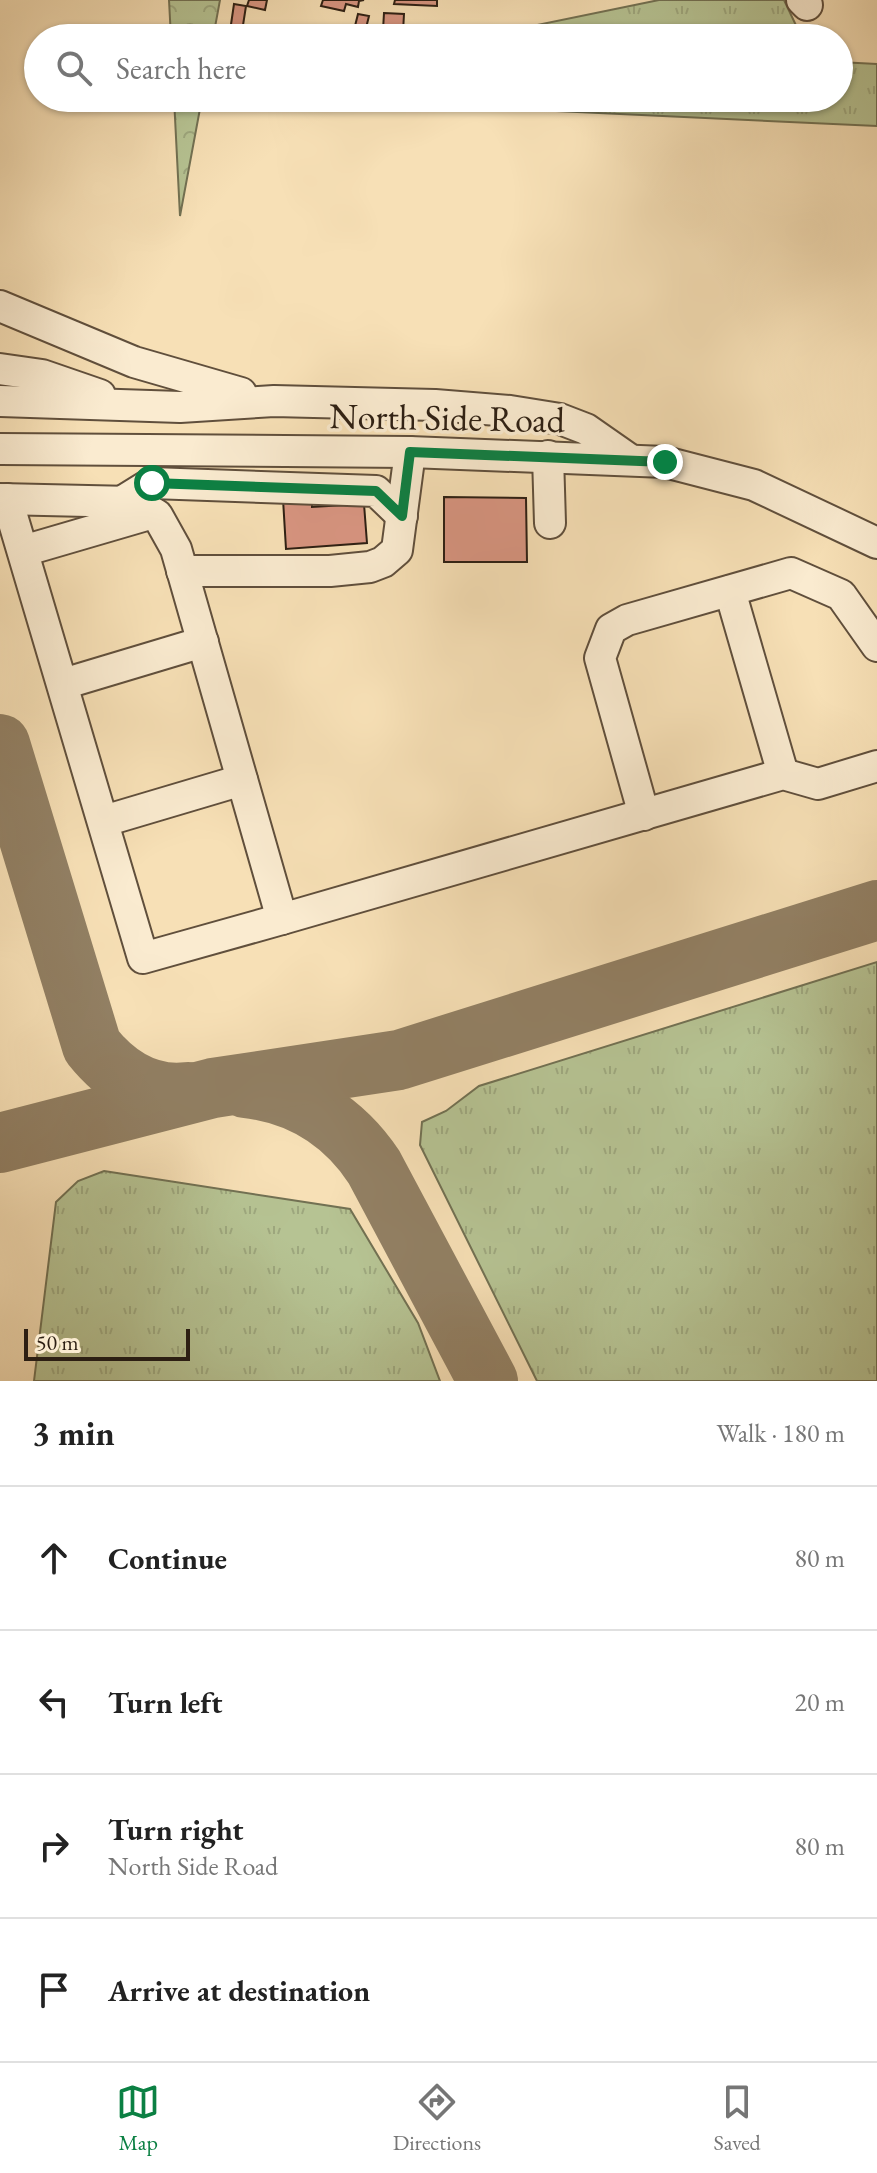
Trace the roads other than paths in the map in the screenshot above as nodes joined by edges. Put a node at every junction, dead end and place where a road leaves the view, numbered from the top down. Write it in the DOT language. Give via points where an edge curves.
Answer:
graph roads {
  1 [pos="0,306"];
  2 [pos="0,369"];
  3 [pos="0,401"];
  4 [pos="274,401"];
  5 [pos="128,405"];
  6 [pos="510,411"];
  7 [pos="0,449"];
  8 [pos="410,452"];
  9 [pos="512,456"];
  10 [pos="548,456"];
  11 [pos="629,459"];
  12 [pos="3,499"];
  13 [pos="123,501"];
  14 [pos="153,513"];
  15 [pos="402,516"];
  16 [pos="550,523"];
  17 [pos="877,543"];
  18 [pos="23,551"];
  19 [pos="182,571"];
  20 [pos="730,591"];
  21 [pos="203,642"];
  22 [pos="877,646"];
  23 [pos="63,684"];
  24 [pos="877,766"];
  25 [pos="783,774"];
  26 [pos="242,780"];
  27 [pos="644,815"];
  28 [pos="104,821"];
  29 [pos="282,919"];
  1 -- 4 [label="street" via="134,362"];
  2 -- 5 [label="street" via="42,375"];
  3 -- 5 [label="street"];
  4 -- 5 [label="street"];
  4 -- 6 [label="street"];
  6 -- 9 [label="street" via="521,425 523,440"];
  6 -- 11 [label="street" via="586,429"];
  7 -- 8 [label="street, North Side Road"];
  8 -- 9 [label="street, North Side Road"];
  8 -- 15 [label="street"];
  9 -- 10 [label="street, North Side Road"];
  10 -- 11 [label="street, North Side Road"];
  10 -- 16 [label="street"];
  11 -- 17 [label="street, North Side Road" via="743,481"];
  12 -- 13 [label="street"];
  12 -- 18 [label="street"];
  13 -- 14 [label="street"];
  13 -- 15 [label="street" via="152,483 376,491"];
  14 -- 18 [label="street"];
  14 -- 19 [label="street" via="170,533"];
  15 -- 19 [label="street" via="397,550 370,567"];
  18 -- 23 [label="street"];
  19 -- 21 [label="street"];
  20 -- 22 [label="street" via="791,573 841,595"];
  20 -- 25 [label="street"];
  20 -- 27 [label="street" via="627,620 611,629 603,642 601,669"];
  21 -- 23 [label="street"];
  21 -- 26 [label="street"];
  23 -- 28 [label="street"];
  24 -- 25 [label="street" via="818,784"];
  25 -- 27 [label="street"];
  26 -- 28 [label="street"];
  26 -- 29 [label="street"];
  27 -- 29 [label="street"];
  28 -- 29 [label="street" via="143,958"];
}
